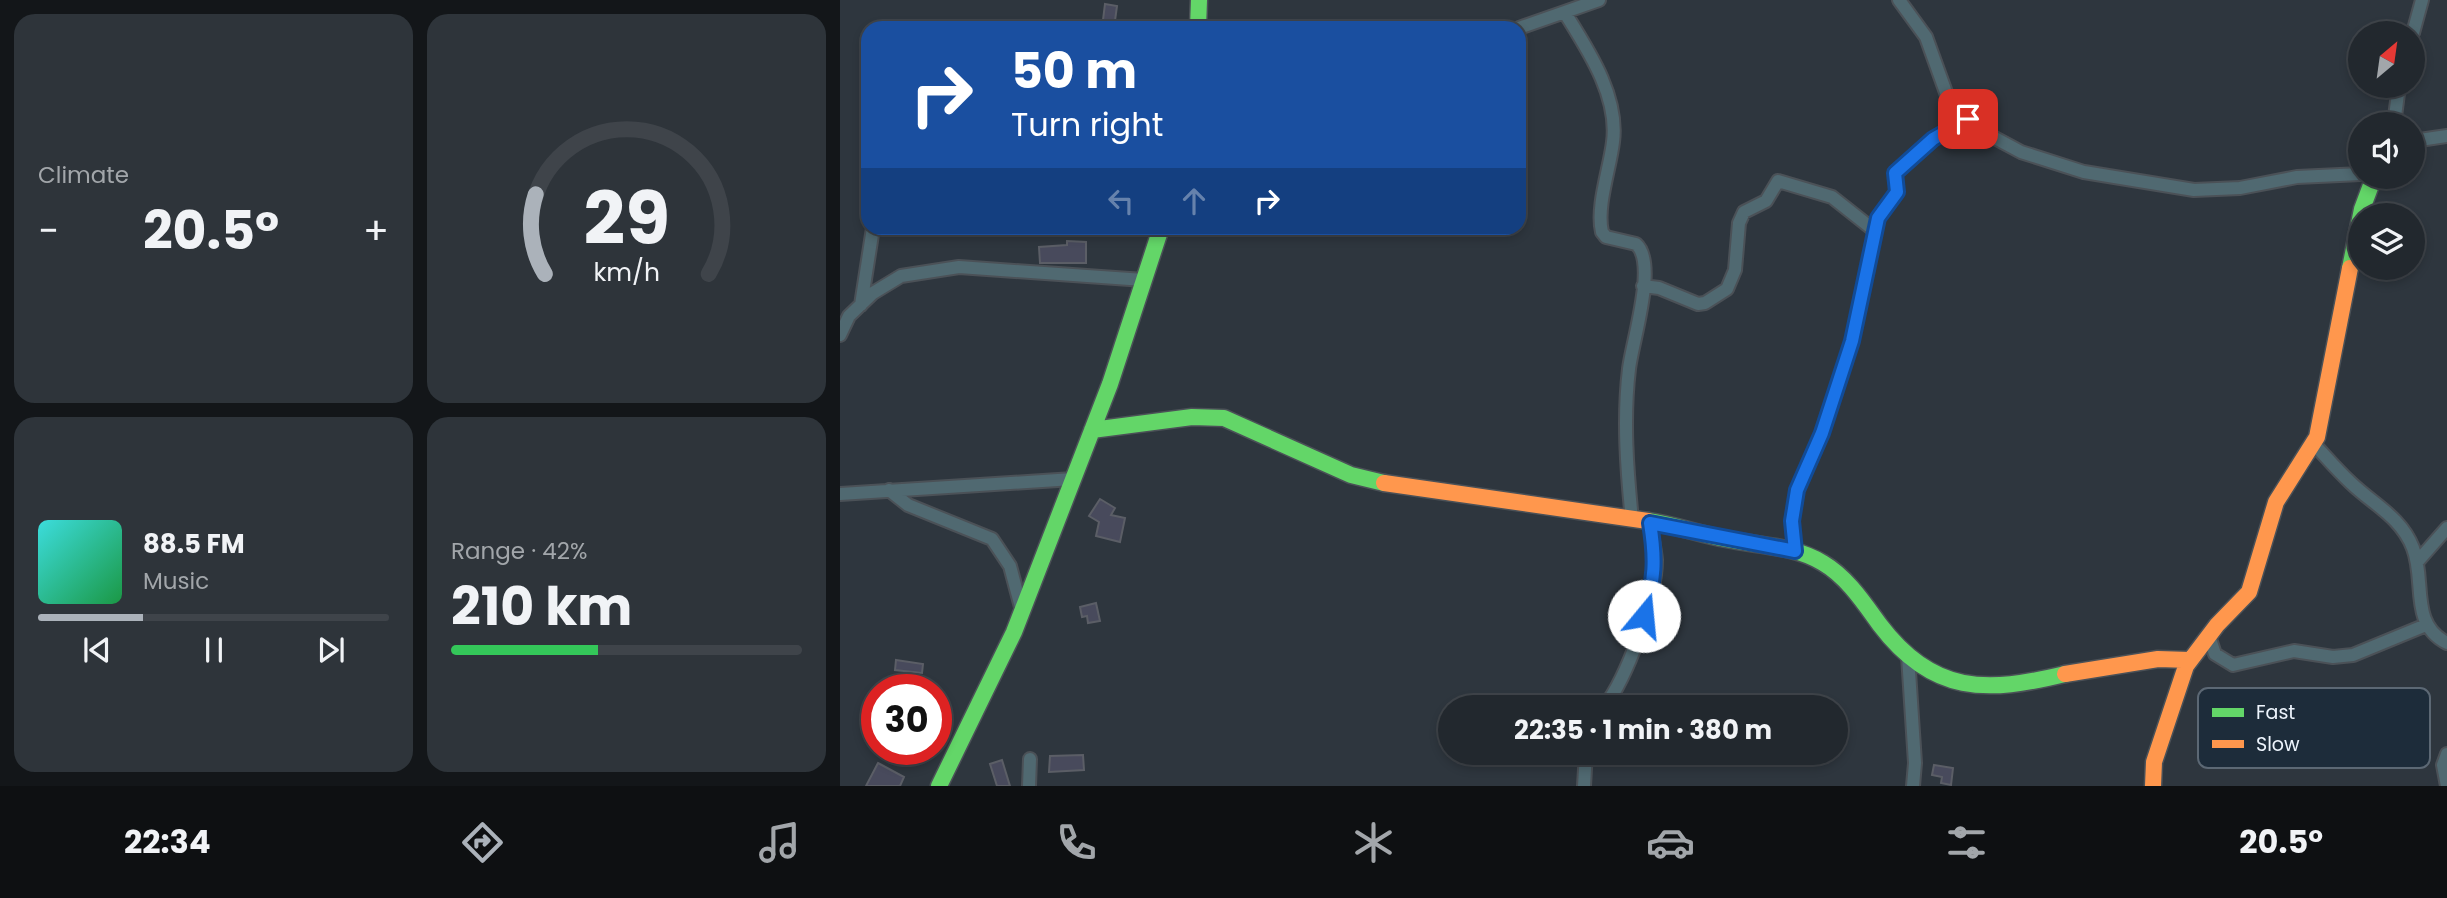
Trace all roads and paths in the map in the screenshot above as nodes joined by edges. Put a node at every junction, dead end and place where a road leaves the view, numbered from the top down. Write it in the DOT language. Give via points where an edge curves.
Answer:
graph roads {
  1 [pos="1199,0"];
  2 [pos="1599,0"];
  3 [pos="1899,0"];
  4 [pos="2422,0"];
  5 [pos="1564,13"];
  6 [pos="1198,21"];
  7 [pos="2416,21"];
  8 [pos="1526,26"];
  9 [pos="1968,119"];
  10 [pos="2447,136"];
  11 [pos="2425,139"];
  12 [pos="2348,175"];
  13 [pos="2370,189"];
  14 [pos="1875,231"];
  15 [pos="872,235"];
  16 [pos="1159,235"];
  17 [pos="1144,280"];
  18 [pos="1643,286"];
  19 [pos="861,305"];
  20 [pos="844,314"];
  21 [pos="840,334"];
  22 [pos="1092,430"];
  23 [pos="2314,444"];
  24 [pos="1073,479"];
  25 [pos="889,490"];
  26 [pos="840,494"];
  27 [pos="1632,520"];
  28 [pos="1650,523"];
  29 [pos="2447,528"];
  30 [pos="1795,551"];
  31 [pos="2418,561"];
  32 [pos="1022,611"];
  33 [pos="2426,625"];
  34 [pos="2209,636"];
  35 [pos="2446,646"];
  36 [pos="1908,656"];
  37 [pos="2190,660"];
  38 [pos="1611,695"];
  39 [pos="2447,754"];
  40 [pos="1030,760"];
  41 [pos="1585,765"];
  42 [pos="939,786"];
  43 [pos="1029,786"];
  44 [pos="1584,786"];
  45 [pos="1913,786"];
  46 [pos="2153,786"];
  47 [pos="2447,786"];
  1 -- 6 [label="street"];
  2 -- 5 [label="street"];
  3 -- 9 [label="street" via="1926,37 1948,98"];
  4 -- 7 [label="street"];
  5 -- 8 [label="street"];
  5 -- 18 [label="street" via="1600,76 1613,118 1602,232 1641,248"];
  9 -- 12 [label="street" via="2021,152 2046,160 2084,172 2194,191"];
  9 -- 14 [label="street" via="1933,139 1899,167 1897,192 1881,211"];
  10 -- 11 [label="street"];
  13 -- 23 [label="street"];
  14 -- 18 [label="street" via="1832,197 1778,181 1766,201 1744,212 1735,270 1727,289 1698,304"];
  14 -- 30 [label="street" via="1852,341 1822,433 1797,490 1792,521"];
  15 -- 19 [label="street"];
  16 -- 17 [label="street"];
  17 -- 19 [label="street" via="959,267 901,276"];
  17 -- 22 [label="street"];
  18 -- 27 [label="street" via="1644,302 1629,369"];
  19 -- 20 [label="street"];
  20 -- 21 [label="street"];
  22 -- 24 [label="street"];
  22 -- 27 [label="street" via="1192,417 1224,418 1351,475 1397,486"];
  23 -- 31 [label="street" via="2350,482 2401,524"];
  23 -- 34 [label="street" via="2276,502 2249,592"];
  24 -- 25 [label="street"];
  24 -- 32 [label="street"];
  25 -- 26 [label="street"];
  25 -- 32 [label="street" via="908,505 992,539 1010,566"];
  27 -- 28 [label="street"];
  28 -- 30 [label="street"];
  28 -- 38 [label="street" via="1656,559 1654,584 1625,672"];
  29 -- 31 [label="street"];
  30 -- 36 [label="street" via="1828,566"];
  31 -- 33 [label="street"];
  32 -- 42 [label="street"];
  33 -- 34 [label="street" via="2353,655 2294,651 2233,665 2220,660"];
  33 -- 35 [label="street"];
  34 -- 37 [label="street"];
  36 -- 37 [label="street" via="1942,678 1998,688 2104,665 2171,656"];
  36 -- 45 [label="street"];
  37 -- 46 [label="street" via="2177,686 2154,762"];
  39 -- 47 [label="street" via="2443,765"];
  40 -- 43 [label="street"];
  41 -- 44 [label="street"];
}
